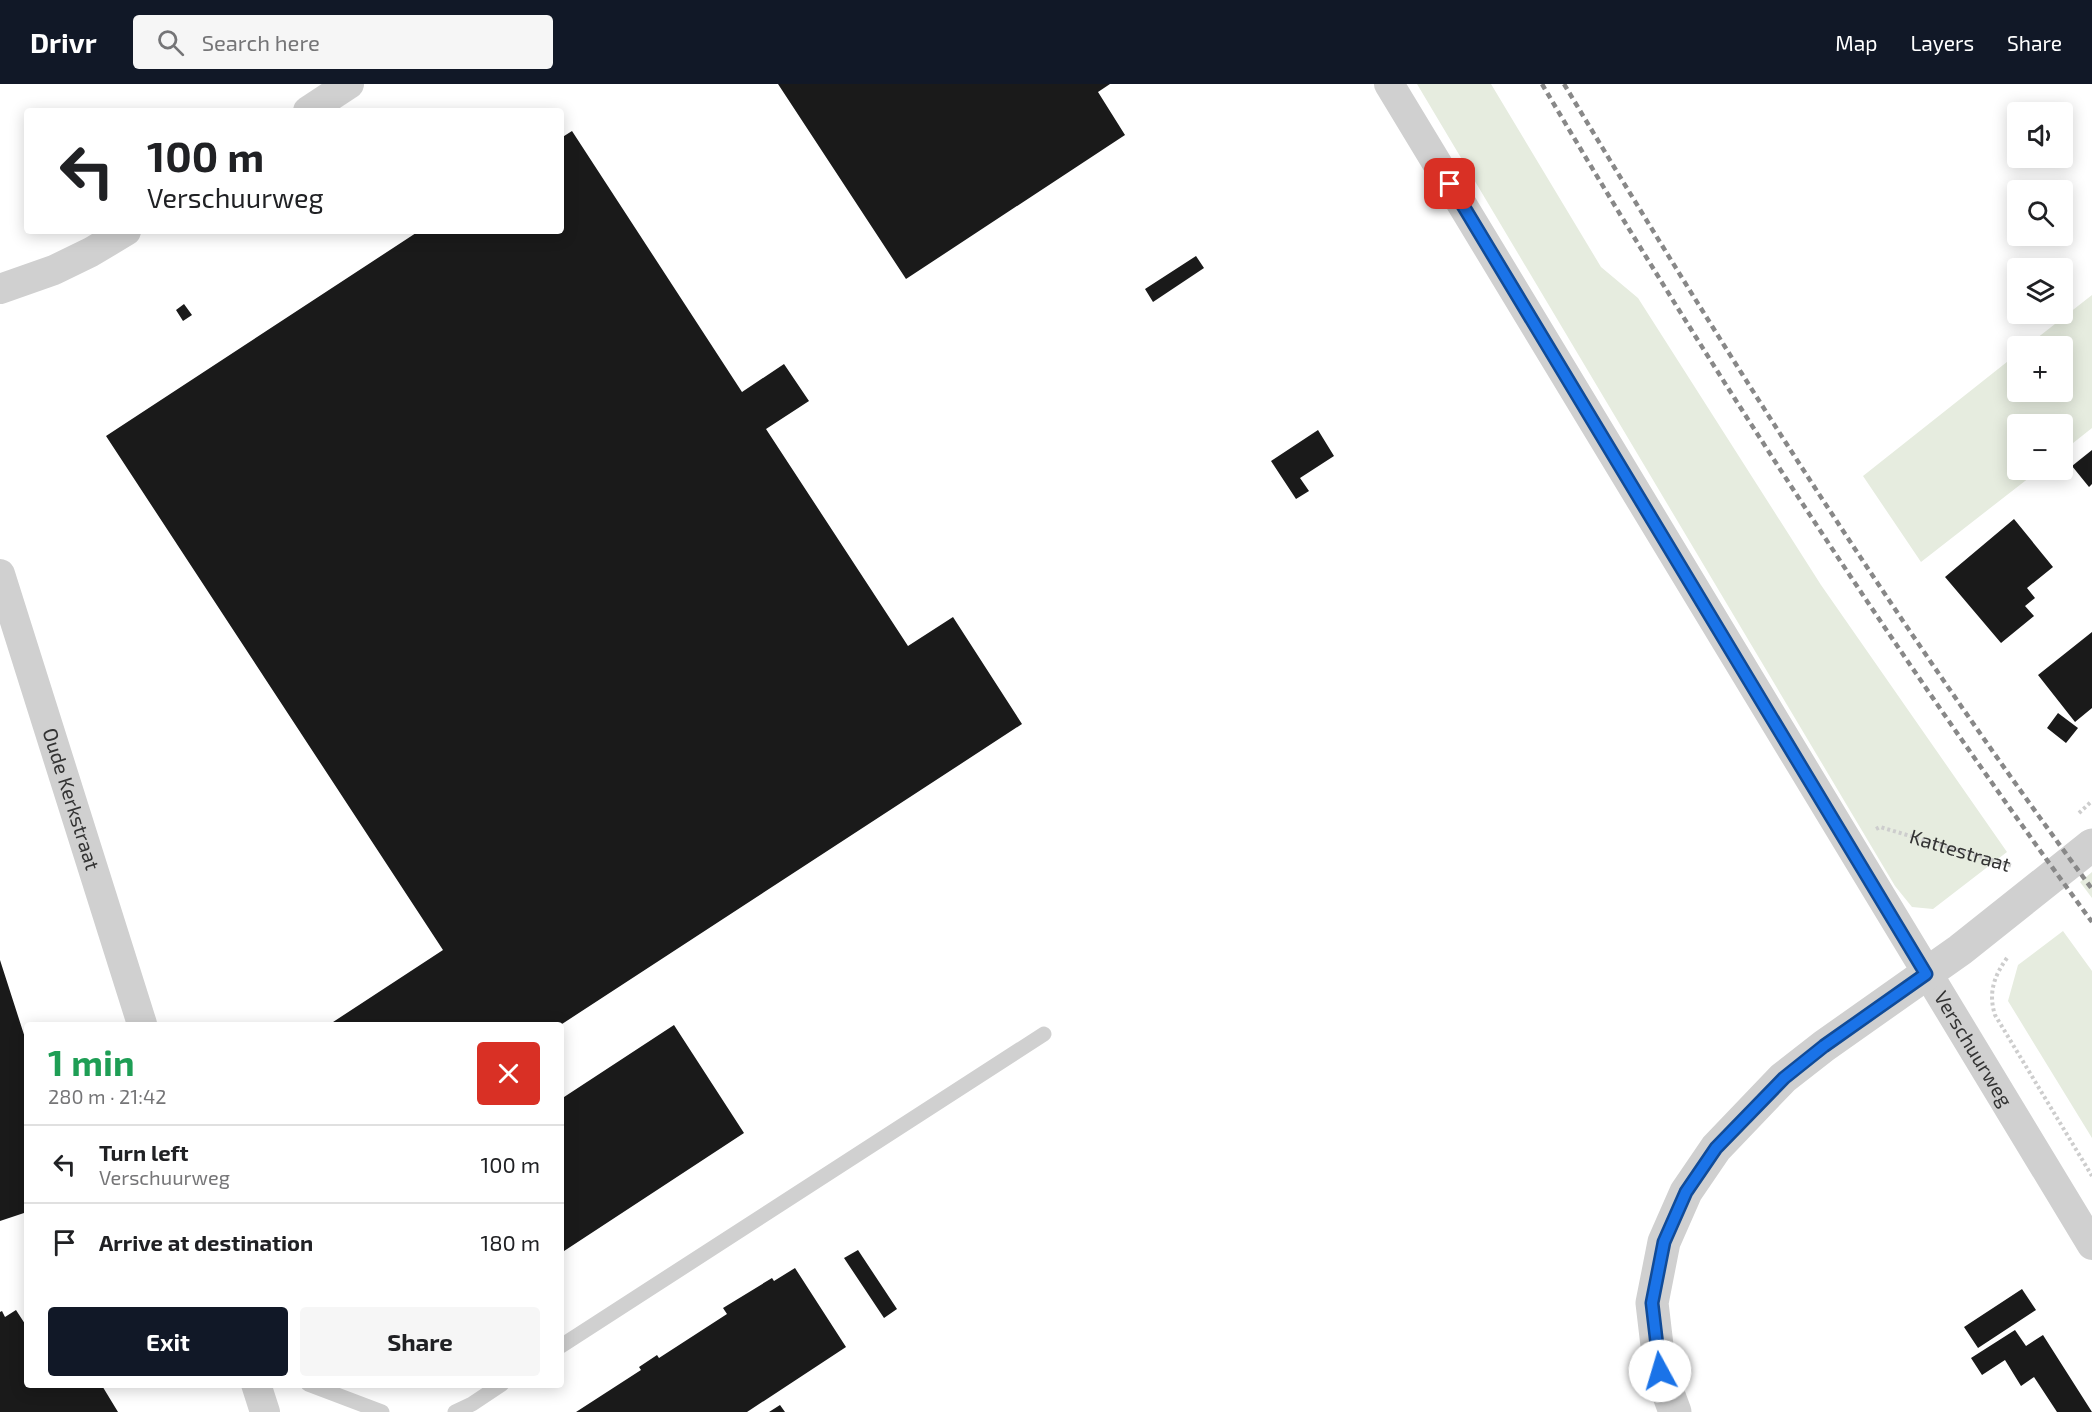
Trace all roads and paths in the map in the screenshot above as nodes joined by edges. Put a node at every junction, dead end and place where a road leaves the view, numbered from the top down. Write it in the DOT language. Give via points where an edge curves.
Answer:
graph roads {
  1 [pos="349,84"];
  2 [pos="1389,84"];
  3 [pos="313,108"];
  4 [pos="121,234"];
  5 [pos="0,289"];
  6 [pos="0,574"];
  7 [pos="2092,801"];
  8 [pos="2073,817"];
  9 [pos="2092,845"];
  10 [pos="1849,846"];
  11 [pos="2019,861"];
  12 [pos="2009,956"];
  13 [pos="1926,974"];
  14 [pos="141,1022"];
  15 [pos="1044,1034"];
  16 [pos="2092,1176"];
  17 [pos="2092,1245"];
  18 [pos="564,1344"];
  19 [pos="257,1388"];
  20 [pos="319,1388"];
  21 [pos="496,1388"];
  22 [pos="265,1412"];
  23 [pos="382,1412"];
  24 [pos="455,1412"];
  25 [pos="1675,1412"];
  1 -- 3 [label="street"];
  2 -- 10 [label="street, Verschuurweg"];
  4 -- 5 [label="street" via="54,270"];
  6 -- 14 [label="street, Oude Kerkstraat"];
  7 -- 8 [label="path"];
  9 -- 13 [label="street"];
  10 -- 11 [label="path, Kattestraat" via="1880,827 2012,866"];
  10 -- 13 [label="street, Verschuurweg"];
  12 -- 16 [label="path, Verschuurweg" via="1998,972 1992,1003 2000,1024"];
  13 -- 17 [label="street, Verschuurweg"];
  13 -- 25 [label="street" via="1784,1078 1716,1148 1686,1192 1664,1242 1652,1303 1660,1371"];
  15 -- 18 [label="lane"];
  19 -- 22 [label="street"];
  20 -- 23 [label="lane"];
  21 -- 24 [label="lane"];
}
